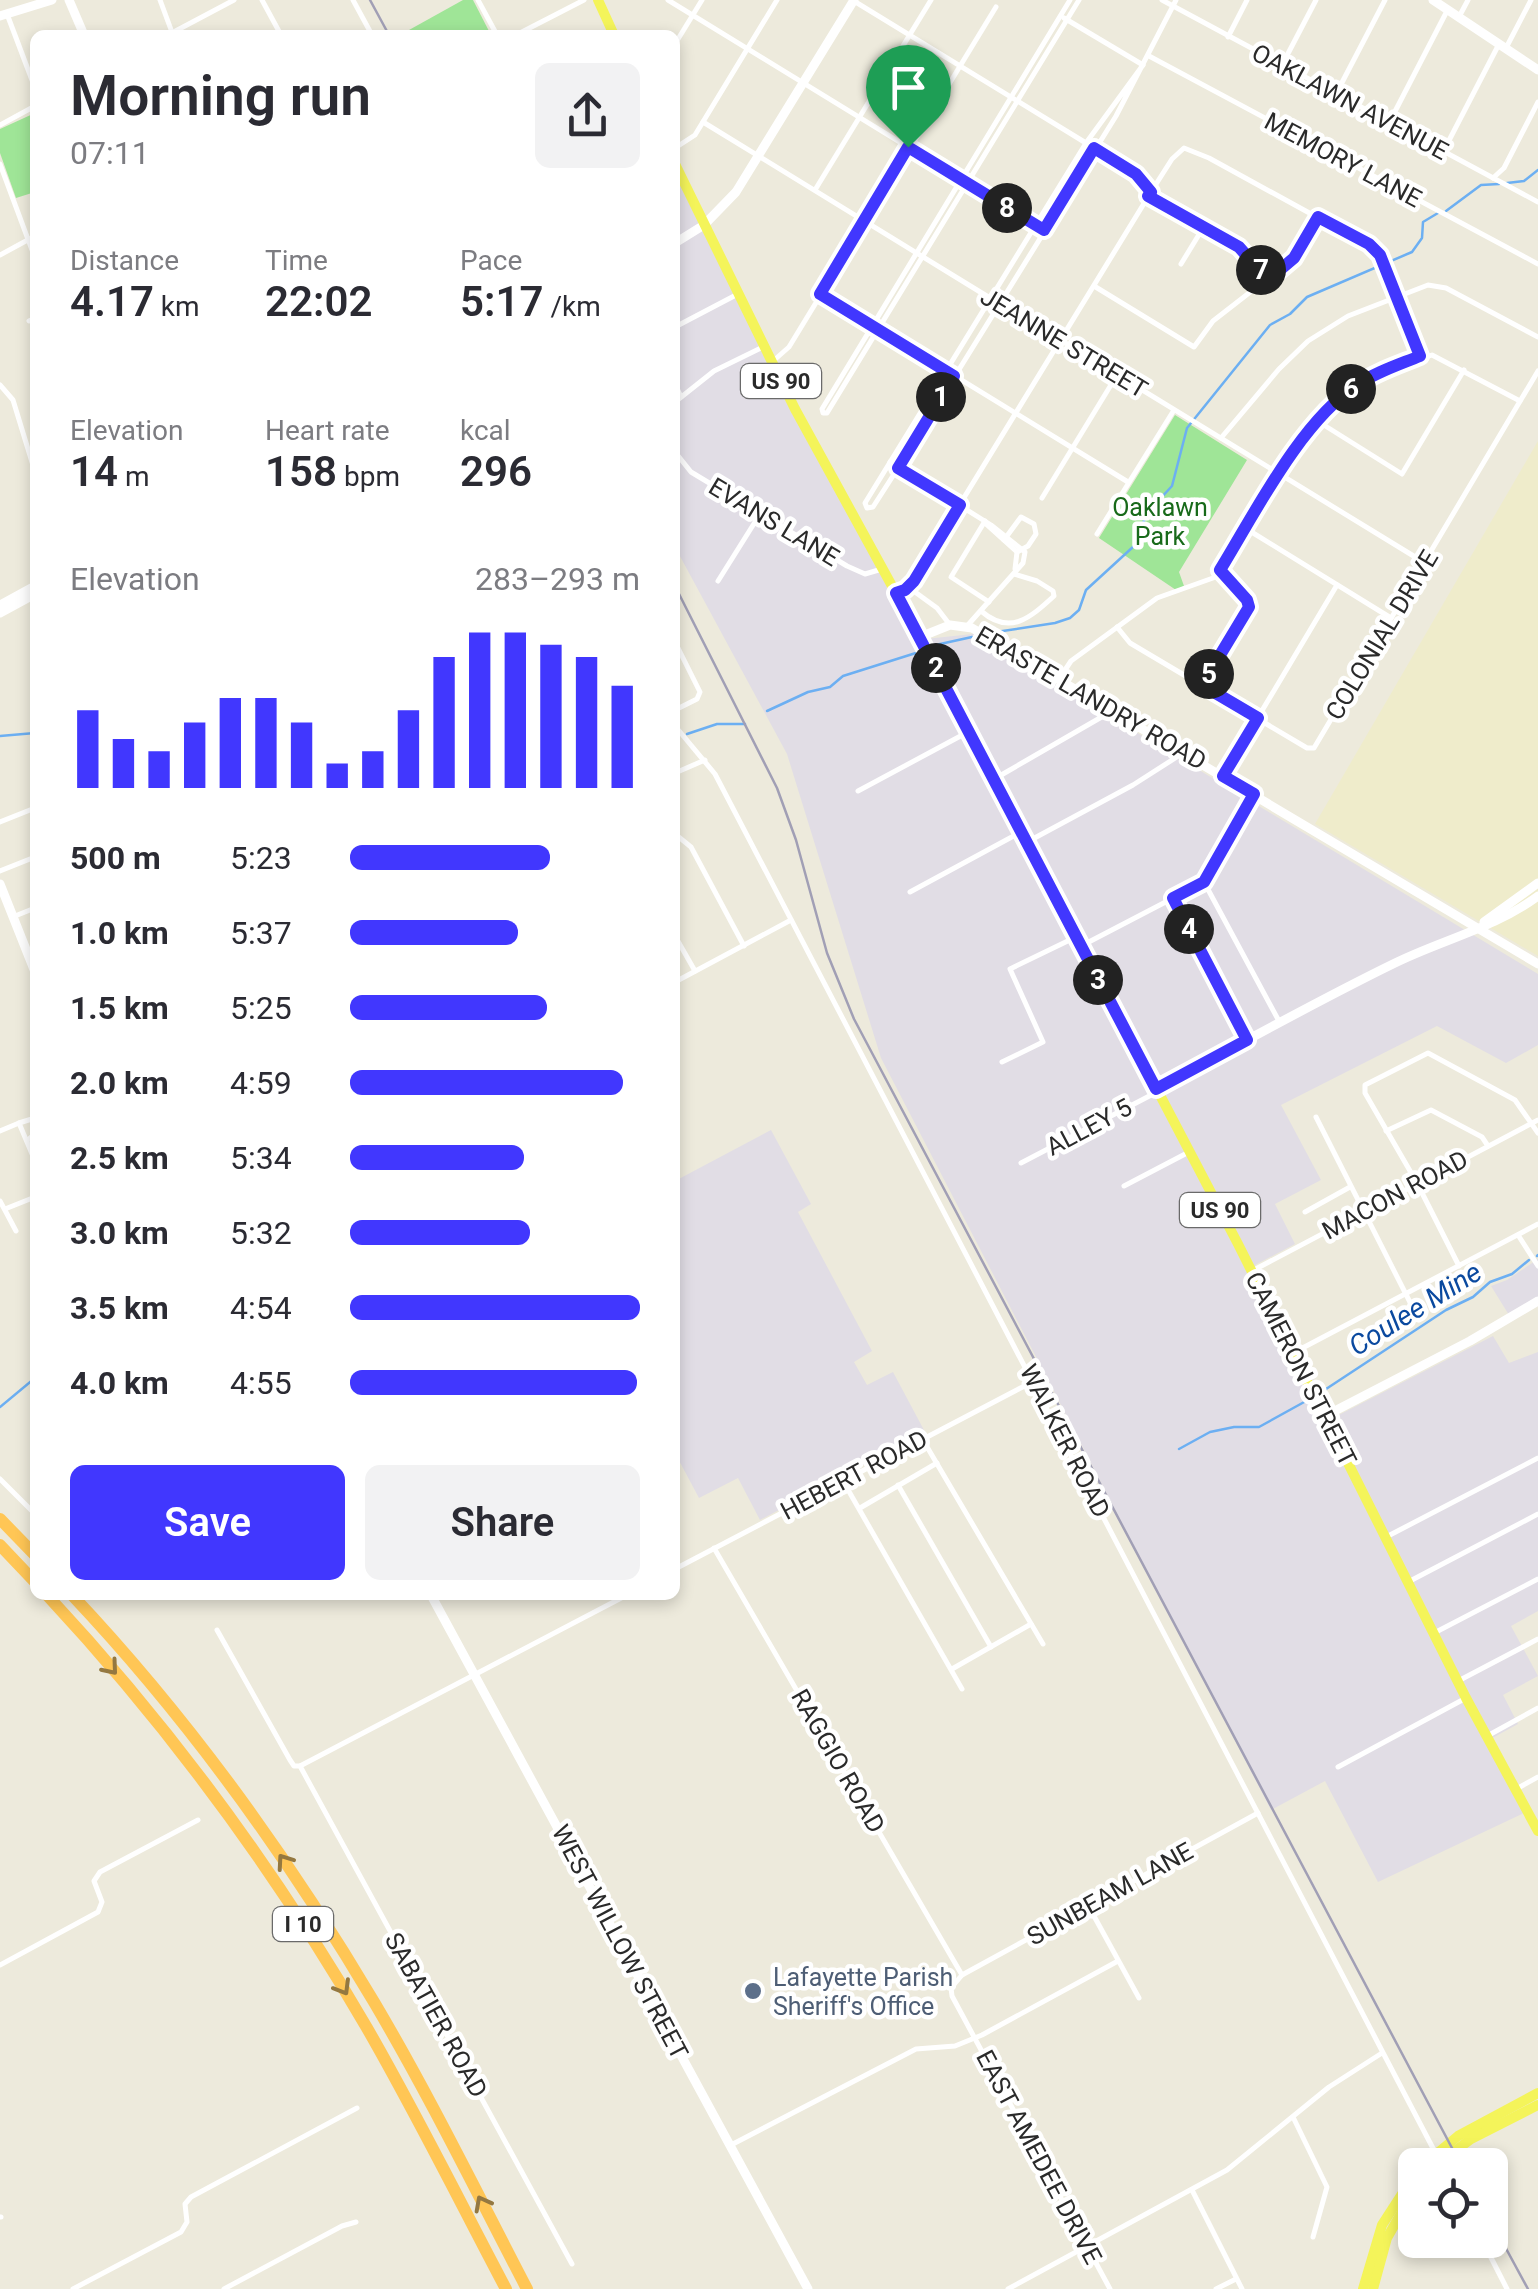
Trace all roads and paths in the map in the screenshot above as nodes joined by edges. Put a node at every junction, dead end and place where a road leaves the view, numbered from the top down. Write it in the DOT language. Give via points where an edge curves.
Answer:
graph roads {
  1 [pos="52,0"];
  2 [pos="70,0"];
  3 [pos="160,0"];
  4 [pos="234,0"];
  5 [pos="262,0"];
  6 [pos="354,0"];
  7 [pos="478,0"];
  8 [pos="584,0"];
  9 [pos="598,0"];
  10 [pos="668,0"];
  11 [pos="702,0"];
  12 [pos="777,0"];
  13 [pos="853,0"];
  14 [pos="931,0"];
  15 [pos="1070,0"];
  16 [pos="1079,0"];
  17 [pos="1162,0"];
  18 [pos="1247,0"];
  19 [pos="1316,0"];
  20 [pos="1385,0"];
  21 [pos="1433,0"];
  22 [pos="1468,0"];
  23 [pos="1531,0"];
  24 [pos="1175,3"];
  25 [pos="996,6"];
  26 [pos="1449,9"];
  27 [pos="4,15"];
  28 [pos="693,15"];
  29 [pos="1460,15"];
  30 [pos="1064,18"];
  31 [pos="82,30"];
  32 [pos="170,30"];
  33 [pos="178,30"];
  34 [pos="278,30"];
  35 [pos="369,30"];
  36 [pos="494,30"];
  37 [pos="526,30"];
  38 [pos="612,30"];
  39 [pos="910,35"];
  40 [pos="680,36"];
  41 [pos="1228,36"];
  42 [pos="1502,46"];
  43 [pos="748,49"];
  44 [pos="1149,56"];
  45 [pos="960,65"];
  46 [pos="1144,65"];
  47 [pos="1282,65"];
  48 [pos="1538,70"];
  49 [pos="30,76"];
  50 [pos="804,83"];
  51 [pos="1336,94"];
  52 [pos="1015,99"];
  53 [pos="1538,102"];
  54 [pos="30,109"];
  55 [pos="859,117"];
  56 [pos="703,122"];
  57 [pos="1390,123"];
  58 [pos="0,125"];
  59 [pos="1086,142"];
  60 [pos="680,145"];
  61 [pos="908,147"];
  62 [pos="1094,148"];
  63 [pos="1443,152"];
  64 [pos="758,156"];
  65 [pos="0,164"];
  66 [pos="680,175"];
  67 [pos="1494,178"];
  68 [pos="964,181"];
  69 [pos="814,190"];
  70 [pos="1150,194"];
  71 [pos="1538,202"];
  72 [pos="1318,217"];
  73 [pos="866,221"];
  74 [pos="1035,224"];
  75 [pos="704,225"];
  76 [pos="1203,228"];
  77 [pos="1044,230"];
  78 [pos="30,233"];
  79 [pos="30,239"];
  80 [pos="680,240"];
  81 [pos="0,254"];
  82 [pos="920,254"];
  83 [pos="1181,264"];
  84 [pos="1538,264"];
  85 [pos="1268,280"];
  86 [pos="1094,286"];
  87 [pos="739,294"];
  88 [pos="820,294"];
  89 [pos="1396,296"];
  90 [pos="991,298"];
  91 [pos="999,303"];
  92 [pos="680,324"];
  93 [pos="875,328"];
  94 [pos="1538,337"];
  95 [pos="1060,340"];
  96 [pos="764,346"];
  97 [pos="1420,356"];
  98 [pos="772,362"];
  99 [pos="1464,370"];
  100 [pos="946,371"];
  101 [pos="1538,372"];
  102 [pos="1117,375"];
  103 [pos="954,376"];
  104 [pos="0,386"];
  105 [pos="680,398"];
  106 [pos="1520,401"];
  107 [pos="1174,410"];
  108 [pos="1016,414"];
  109 [pos="1319,422"];
  110 [pos="1221,438"];
  111 [pos="1072,448"];
  112 [pos="30,456"];
  113 [pos="680,458"];
  114 [pos="890,462"];
  115 [pos="898,468"];
  116 [pos="1278,474"];
  117 [pos="1128,482"];
  118 [pos="1042,498"];
  119 [pos="960,505"];
  120 [pos="760,514"];
  121 [pos="984,522"];
  122 [pos="1245,528"];
  123 [pos="1097,534"];
  124 [pos="1005,538"];
  125 [pos="1020,550"];
  126 [pos="1425,562"];
  127 [pos="882,569"];
  128 [pos="1220,570"];
  129 [pos="1014,574"];
  130 [pos="718,580"];
  131 [pos="914,581"];
  132 [pos="1337,585"];
  133 [pos="30,589"];
  134 [pos="896,593"];
  135 [pos="30,597"];
  136 [pos="989,602"];
  137 [pos="0,604"];
  138 [pos="981,611"];
  139 [pos="0,613"];
  140 [pos="1392,618"];
  141 [pos="950,624"];
  142 [pos="966,626"];
  143 [pos="1117,627"];
  144 [pos="920,637"];
  145 [pos="680,651"];
  146 [pos="1059,679"];
  147 [pos="1202,685"];
  148 [pos="680,708"];
  149 [pos="1112,710"];
  150 [pos="1258,718"];
  151 [pos="680,732"];
  152 [pos="968,732"];
  153 [pos="1183,752"];
  154 [pos="704,760"];
  155 [pos="680,771"];
  156 [pos="1223,776"];
  157 [pos="993,780"];
  158 [pos="858,791"];
  159 [pos="1254,794"];
  160 [pos="30,810"];
  161 [pos="0,822"];
  162 [pos="680,837"];
  163 [pos="1024,837"];
  164 [pos="30,859"];
  165 [pos="0,871"];
  166 [pos="1204,882"];
  167 [pos="1538,883"];
  168 [pos="0,884"];
  169 [pos="910,892"];
  170 [pos="1538,896"];
  171 [pos="1173,898"];
  172 [pos="30,910"];
  173 [pos="13,917"];
  174 [pos="791,920"];
  175 [pos="1478,927"];
  176 [pos="1078,942"];
  177 [pos="680,945"];
  178 [pos="744,946"];
  179 [pos="30,954"];
  180 [pos="1538,964"];
  181 [pos="695,971"];
  182 [pos="680,979"];
  183 [pos="1280,1023"];
  184 [pos="1247,1040"];
  185 [pos="1002,1062"];
  186 [pos="1156,1090"];
  187 [pos="1316,1117"];
  188 [pos="30,1119"];
  189 [pos="1535,1121"];
  190 [pos="19,1122"];
  191 [pos="0,1131"];
  192 [pos="1386,1131"];
  193 [pos="1538,1133"];
  194 [pos="30,1137"];
  195 [pos="1488,1146"];
  196 [pos="1190,1152"];
  197 [pos="1021,1163"];
  198 [pos="1417,1183"];
  199 [pos="1124,1186"];
  200 [pos="1351,1186"];
  201 [pos="30,1199"];
  202 [pos="0,1200"];
  203 [pos="5,1209"];
  204 [pos="1364,1211"];
  205 [pos="1305,1212"];
  206 [pos="1538,1224"];
  207 [pos="16,1230"];
  208 [pos="1518,1234"];
  209 [pos="1459,1266"];
  210 [pos="1538,1266"];
  211 [pos="1252,1271"];
  212 [pos="1405,1294"];
  213 [pos="1538,1302"];
  214 [pos="1419,1320"];
  215 [pos="1294,1353"];
  216 [pos="1034,1381"];
  217 [pos="1325,1416"];
  218 [pos="922,1440"];
  219 [pos="1538,1458"];
  220 [pos="937,1463"];
  221 [pos="0,1479"];
  222 [pos="842,1481"];
  223 [pos="898,1485"];
  224 [pos="860,1508"];
  225 [pos="30,1509"];
  226 [pos="1538,1514"];
  227 [pos="0,1519"];
  228 [pos="1385,1538"];
  229 [pos="0,1545"];
  230 [pos="714,1548"];
  231 [pos="30,1550"];
  232 [pos="680,1566"];
  233 [pos="30,1577"];
  234 [pos="1538,1579"];
  235 [pos="1408,1582"];
  236 [pos="51,1600"];
  237 [pos="76,1600"];
  238 [pos="435,1600"];
  239 [pos="616,1600"];
  240 [pos="1031,1624"];
  241 [pos="217,1630"];
  242 [pos="1433,1633"];
  243 [pos="1538,1639"];
  244 [pos="1042,1644"];
  245 [pos="991,1647"];
  246 [pos="952,1669"];
  247 [pos="476,1674"];
  248 [pos="1458,1682"];
  249 [pos="962,1688"];
  250 [pos="1466,1698"];
  251 [pos="1538,1708"];
  252 [pos="1486,1737"];
  253 [pos="300,1766"];
  254 [pos="1338,1767"];
  255 [pos="1538,1777"];
  256 [pos="1515,1790"];
  257 [pos="1258,1813"];
  258 [pos="198,1820"];
  259 [pos="1538,1831"];
  260 [pos="1088,1906"];
  261 [pos="1118,1961"];
  262 [pos="0,1965"];
  263 [pos="962,1975"];
  264 [pos="1138,1998"];
  265 [pos="975,2038"];
  266 [pos="1382,2053"];
  267 [pos="1538,2093"];
  268 [pos="1538,2104"];
  269 [pos="357,2108"];
  270 [pos="1293,2116"];
  271 [pos="731,2146"];
  272 [pos="1430,2148"];
  273 [pos="1444,2148"];
  274 [pos="1461,2148"];
  275 [pos="1192,2190"];
  276 [pos="1398,2199"];
  277 [pos="1398,2215"];
  278 [pos="356,2222"];
  279 [pos="1313,2237"];
  280 [pos="1088,2246"];
  281 [pos="1491,2258"];
  282 [pos="572,2264"];
  283 [pos="1237,2278"];
  284 [pos="74,2289"];
  285 [pos="224,2289"];
  286 [pos="506,2289"];
  287 [pos="527,2289"];
  288 [pos="808,2289"];
  289 [pos="1008,2289"];
  290 [pos="1110,2289"];
  291 [pos="1216,2289"];
  292 [pos="1242,2289"];
  293 [pos="1362,2289"];
  294 [pos="1373,2289"];
  295 [pos="1507,2289"];
  1 -- 27 [label="main road"];
  2 -- 31 [label="main road"];
  3 -- 32 [label="street"];
  4 -- 33 [label="street"];
  5 -- 34 [label="street"];
  6 -- 35 [label="street"];
  7 -- 36 [label="street"];
  8 -- 37 [label="street"];
  9 -- 38 [label="main road"];
  10 -- 28 [label="street"];
  11 -- 28 [label="street"];
  12 -- 43 [label="street"];
  13 -- 39 [label="street"];
  13 -- 50 [label="main road"];
  14 -- 39 [label="street"];
  15 -- 30 [label="street"];
  16 -- 30 [label="street"];
  17 -- 24 [label="street, OAKLAWN AVENUE"];
  18 -- 41 [label="street"];
  19 -- 47 [label="street"];
  20 -- 51 [label="street"];
  21 -- 26 [label="main road"];
  22 -- 29 [label="street"];
  23 -- 42 [label="street"];
  24 -- 41 [label="street, OAKLAWN AVENUE"];
  24 -- 44 [label="street"];
  25 -- 45 [label="street"];
  26 -- 29 [label="main road"];
  26 -- 57 [label="street"];
  27 -- 49 [label="street"];
  28 -- 40 [label="street"];
  28 -- 43 [label="street"];
  29 -- 42 [label="main road"];
  30 -- 46 [label="street"];
  30 -- 52 [label="street"];
  39 -- 45 [label="street"];
  39 -- 55 [label="street"];
  41 -- 47 [label="street, OAKLAWN AVENUE"];
  42 -- 48 [label="main road"];
  42 -- 63 [label="street"];
  43 -- 50 [label="street"];
  43 -- 56 [label="street"];
  44 -- 46 [label="street"];
  44 -- 84 [label="street, MEMORY LANE"];
  45 -- 52 [label="street"];
  45 -- 61 [label="street"];
  46 -- 59 [label="street"];
  46 -- 62 [label="street"];
  47 -- 51 [label="street, OAKLAWN AVENUE"];
  50 -- 55 [label="street"];
  50 -- 64 [label="main road"];
  51 -- 57 [label="street, OAKLAWN AVENUE"];
  52 -- 59 [label="street"];
  52 -- 68 [label="street"];
  53 -- 67 [label="street"];
  54 -- 58 [label="street"];
  55 -- 61 [label="street"];
  55 -- 69 [label="street"];
  56 -- 60 [label="street"];
  56 -- 64 [label="street, JEANNE STREET"];
  57 -- 63 [label="street, OAKLAWN AVENUE"];
  59 -- 62 [label="street"];
  59 -- 74 [label="street"];
  61 -- 68 [label="street"];
  61 -- 73 [label="street"];
  62 -- 70 [label="street" via="1136,174"];
  62 -- 77 [label="street"];
  63 -- 67 [label="street, OAKLAWN AVENUE"];
  64 -- 69 [label="street, JEANNE STREET"];
  64 -- 75 [label="main road"];
  65 -- 78 [label="street"];
  66 -- 75 [label="main road, CAMERON STREET / US 90"];
  67 -- 71 [label="street, OAKLAWN AVENUE"];
  68 -- 74 [label="street"];
  68 -- 82 [label="street"];
  69 -- 73 [label="street, JEANNE STREET"];
  70 -- 72 [label="street" via="1184,148"];
  70 -- 76 [label="street"];
  70 -- 86 [label="street"];
  72 -- 85 [label="street" via="1294,258"];
  72 -- 89 [label="street" via="1375,249"];
  73 -- 82 [label="street, JEANNE STREET"];
  73 -- 88 [label="street"];
  74 -- 77 [label="street"];
  74 -- 90 [label="street"];
  75 -- 80 [label="main road"];
  75 -- 87 [label="main road, CAMERON STREET / US 90"];
  76 -- 83 [label="street"];
  76 -- 85 [label="street" via="1246,252"];
  77 -- 91 [label="street"];
  79 -- 81 [label="street"];
  82 -- 90 [label="street, JEANNE STREET"];
  82 -- 93 [label="street"];
  85 -- 86 [label="street" via="1212,321 1194,347"];
  86 -- 95 [label="street"];
  87 -- 92 [label="street"];
  87 -- 96 [label="main road, CAMERON STREET / US 90"];
  88 -- 93 [label="street"];
  88 -- 98 [label="street"];
  89 -- 94 [label="street" via="1438,285"];
  89 -- 97 [label="street"];
  89 -- 110 [label="street" via="1308,341"];
  90 -- 91 [label="street, JEANNE STREET"];
  90 -- 100 [label="street"];
  91 -- 95 [label="street, JEANNE STREET"];
  91 -- 103 [label="street"];
  93 -- 93 [label="street" via="822,410 823,413 826,413"];
  93 -- 100 [label="street"];
  95 -- 102 [label="street, JEANNE STREET"];
  95 -- 108 [label="street"];
  96 -- 98 [label="main road, CAMERON STREET / US 90"];
  96 -- 105 [label="street"];
  97 -- 99 [label="street"];
  97 -- 109 [label="street" via="1356,386"];
  98 -- 127 [label="main road, CAMERON STREET / US 90"];
  99 -- 106 [label="street"];
  99 -- 109 [label="street" via="1402,474"];
  100 -- 103 [label="street"];
  100 -- 114 [label="street"];
  101 -- 106 [label="street, COLONIAL DRIVE"];
  102 -- 107 [label="street, JEANNE STREET"];
  102 -- 111 [label="street"];
  103 -- 108 [label="street"];
  103 -- 115 [label="street"];
  104 -- 112 [label="street" via="13,400"];
  106 -- 126 [label="street, COLONIAL DRIVE"];
  107 -- 110 [label="street, JEANNE STREET"];
  107 -- 117 [label="street"];
  108 -- 111 [label="street"];
  108 -- 119 [label="street"];
  109 -- 116 [label="street"];
  110 -- 116 [label="street, JEANNE STREET"];
  111 -- 117 [label="street"];
  111 -- 118 [label="street"];
  113 -- 120 [label="street, EVANS LANE"];
  114 -- 115 [label="street"];
  114 -- 115 [label="street" via="867,508"];
  115 -- 119 [label="street"];
  116 -- 122 [label="street"];
  116 -- 126 [label="street, JEANNE STREET"];
  117 -- 123 [label="street"];
  119 -- 121 [label="street"];
  119 -- 131 [label="street"];
  120 -- 127 [label="street, EVANS LANE" via="861,574"];
  120 -- 130 [label="street"];
  121 -- 124 [label="street"];
  121 -- 136 [label="street" via="952,577"];
  122 -- 128 [label="street"];
  122 -- 132 [label="street"];
  124 -- 125 [label="street"];
  124 -- 125 [label="street" via="1020,517 1034,524 1037,532"];
  125 -- 129 [label="street"];
  126 -- 140 [label="street, COLONIAL DRIVE"];
  127 -- 134 [label="main road, CAMERON STREET / US 90"];
  128 -- 143 [label="street" via="1202,584 1157,598"];
  128 -- 147 [label="street" via="1249,607"];
  129 -- 136 [label="street"];
  129 -- 138 [label="street" via="1054,596 1016,623 996,622"];
  131 -- 134 [label="street"];
  131 -- 141 [label="street, ERASTE LANDRY ROAD" via="915,592"];
  132 -- 140 [label="street"];
  132 -- 150 [label="street"];
  133 -- 137 [label="main road"];
  134 -- 144 [label="main road, CAMERON STREET / US 90"];
  135 -- 139 [label="main road"];
  136 -- 138 [label="street"];
  138 -- 142 [label="street"];
  140 -- 150 [label="street, COLONIAL DRIVE" via="1314,748"];
  141 -- 142 [label="main road, ERASTE LANDRY ROAD"];
  141 -- 144 [label="main road, ERASTE LANDRY ROAD"];
  142 -- 146 [label="main road, ERASTE LANDRY ROAD"];
  143 -- 146 [label="street" via="1071,661"];
  143 -- 147 [label="street, COLONIAL DRIVE" via="1130,643"];
  144 -- 152 [label="main road, CAMERON STREET / US 90"];
  145 -- 148 [label="street" via="700,688 697,699"];
  146 -- 149 [label="main road, ERASTE LANDRY ROAD"];
  147 -- 150 [label="street, COLONIAL DRIVE"];
  149 -- 153 [label="main road, ERASTE LANDRY ROAD"];
  149 -- 157 [label="street"];
  150 -- 156 [label="street"];
  151 -- 154 [label="street, WALKER ROAD"];
  152 -- 157 [label="main road, CAMERON STREET / US 90"];
  152 -- 158 [label="street"];
  153 -- 156 [label="main road, ERASTE LANDRY ROAD"];
  153 -- 163 [label="street" via="1133,785"];
  154 -- 155 [label="street"];
  154 -- 174 [label="street, WALKER ROAD"];
  156 -- 159 [label="main road, ERASTE LANDRY ROAD"];
  157 -- 163 [label="main road, CAMERON STREET / US 90"];
  159 -- 166 [label="street"];
  159 -- 175 [label="main road, ERASTE LANDRY ROAD"];
  160 -- 161 [label="street"];
  162 -- 178 [label="street" via="690,844"];
  163 -- 169 [label="street"];
  163 -- 176 [label="main road, CAMERON STREET / US 90"];
  164 -- 165 [label="street"];
  166 -- 171 [label="street"];
  166 -- 183 [label="street"];
  167 -- 175 [label="main road"];
  168 -- 173 [label="main road"];
  170 -- 175 [label="main road"];
  171 -- 176 [label="street"];
  171 -- 184 [label="street"];
  172 -- 173 [label="street"];
  173 -- 179 [label="main road"];
  174 -- 178 [label="street"];
  174 -- 216 [label="street, WALKER ROAD"];
  175 -- 180 [label="main road, ERASTE LANDRY ROAD"];
  175 -- 183 [label="main road"];
  176 -- 185 [label="street" via="1010,969 1043,1042"];
  176 -- 186 [label="main road, CAMERON STREET / US 90"];
  177 -- 181 [label="street"];
  178 -- 181 [label="street"];
  181 -- 182 [label="street"];
  183 -- 184 [label="main road"];
  184 -- 186 [label="main road"];
  186 -- 196 [label="main road, CAMERON STREET / US 90"];
  186 -- 197 [label="street, ALLEY 5"];
  187 -- 200 [label="street"];
  188 -- 190 [label="street"];
  189 -- 192 [label="street" via="1515,1100 1428,1052 1365,1085"];
  189 -- 193 [label="street"];
  189 -- 195 [label="street, MACON ROAD"];
  190 -- 191 [label="street"];
  190 -- 194 [label="street"];
  192 -- 195 [label="street" via="1431,1110"];
  192 -- 198 [label="street"];
  195 -- 198 [label="street, MACON ROAD"];
  196 -- 199 [label="street"];
  196 -- 211 [label="main road, CAMERON STREET / US 90"];
  198 -- 204 [label="street, MACON ROAD"];
  198 -- 209 [label="street"];
  200 -- 204 [label="street"];
  200 -- 205 [label="street"];
  201 -- 203 [label="street"];
  202 -- 203 [label="street"];
  203 -- 207 [label="street"];
  204 -- 211 [label="street, MACON ROAD"];
  204 -- 212 [label="street"];
  206 -- 208 [label="street"];
  208 -- 209 [label="street"];
  208 -- 210 [label="street"];
  209 -- 212 [label="street"];
  211 -- 215 [label="main road, CAMERON STREET / US 90"];
  212 -- 214 [label="street"];
  212 -- 215 [label="street"];
  213 -- 217 [label="main road"];
  215 -- 217 [label="main road, CAMERON STREET / US 90"];
  216 -- 218 [label="street, HEBERT ROAD"];
  216 -- 257 [label="street, WALKER ROAD"];
  217 -- 228 [label="main road, CAMERON STREET / US 90"];
  218 -- 220 [label="street"];
  218 -- 222 [label="street, HEBERT ROAD"];
  219 -- 228 [label="street"];
  220 -- 223 [label="street"];
  220 -- 240 [label="street"];
  221 -- 225 [label="street"];
  222 -- 224 [label="street"];
  222 -- 230 [label="street, HEBERT ROAD"];
  223 -- 224 [label="street"];
  223 -- 245 [label="street"];
  224 -- 246 [label="street"];
  226 -- 235 [label="street"];
  227 -- 231 [label="highway"];
  228 -- 235 [label="main road, CAMERON STREET / US 90"];
  229 -- 233 [label="highway"];
  230 -- 232 [label="street, HEBERT ROAD"];
  230 -- 263 [label="street, RAGGIO ROAD"];
  234 -- 242 [label="street"];
  235 -- 242 [label="main road, CAMERON STREET / US 90"];
  236 -- 286 [label="highway, I 10, one-way" via="179,1750 292,1907 367,2029"];
  287 -- 237 [label="highway, I 10, one-way" via="409,2065 317,1911 195,1740"];
  238 -- 247 [label="main road, WEST WILLOW STREET"];
  239 -- 247 [label="street"];
  240 -- 244 [label="street"];
  240 -- 245 [label="street"];
  241 -- 253 [label="street, SABATIER ROAD"];
  242 -- 248 [label="main road, CAMERON STREET / US 90"];
  243 -- 248 [label="street"];
  245 -- 246 [label="street"];
  246 -- 249 [label="street"];
  247 -- 253 [label="street"];
  247 -- 271 [label="main road, WEST WILLOW STREET"];
  248 -- 250 [label="main road, CAMERON STREET / US 90"];
  250 -- 252 [label="main road, CAMERON STREET / US 90"];
  250 -- 254 [label="street"];
  251 -- 252 [label="street"];
  252 -- 256 [label="main road, CAMERON STREET / US 90"];
  253 -- 282 [label="street, SABATIER ROAD"];
  255 -- 256 [label="street"];
  256 -- 259 [label="main road, CAMERON STREET / US 90"];
  257 -- 260 [label="street, SUNBEAM LANE"];
  257 -- 266 [label="street, WALKER ROAD"];
  258 -- 262 [label="street" via="100,1872 94,1881 102,1902 98,1912"];
  260 -- 261 [label="street"];
  260 -- 263 [label="street, SUNBEAM LANE"];
  261 -- 264 [label="street"];
  261 -- 265 [label="street"];
  263 -- 265 [label="street, EAST AMEDEE DRIVE" via="952,1984 952,1996"];
  265 -- 271 [label="street" via="916,2049"];
  265 -- 280 [label="street, EAST AMEDEE DRIVE"];
  266 -- 270 [label="street"];
  266 -- 272 [label="street, WALKER ROAD"];
  267 -- 273 [label="main road"];
  268 -- 274 [label="main road"];
  269 -- 284 [label="street" via="191,2197 181,2232"];
  270 -- 275 [label="street" via="1239,2162"];
  270 -- 279 [label="street" via="1327,2187"];
  271 -- 288 [label="main road, WEST WILLOW STREET"];
  275 -- 280 [label="street"];
  275 -- 283 [label="street"];
  276 -- 293 [label="main road" via="1374,2242"];
  277 -- 294 [label="main road"];
  278 -- 285 [label="street"];
  280 -- 289 [label="street"];
  280 -- 290 [label="street, EAST AMEDEE DRIVE"];
  281 -- 295 [label="street"];
  283 -- 291 [label="street"];
  283 -- 292 [label="street"];
}
